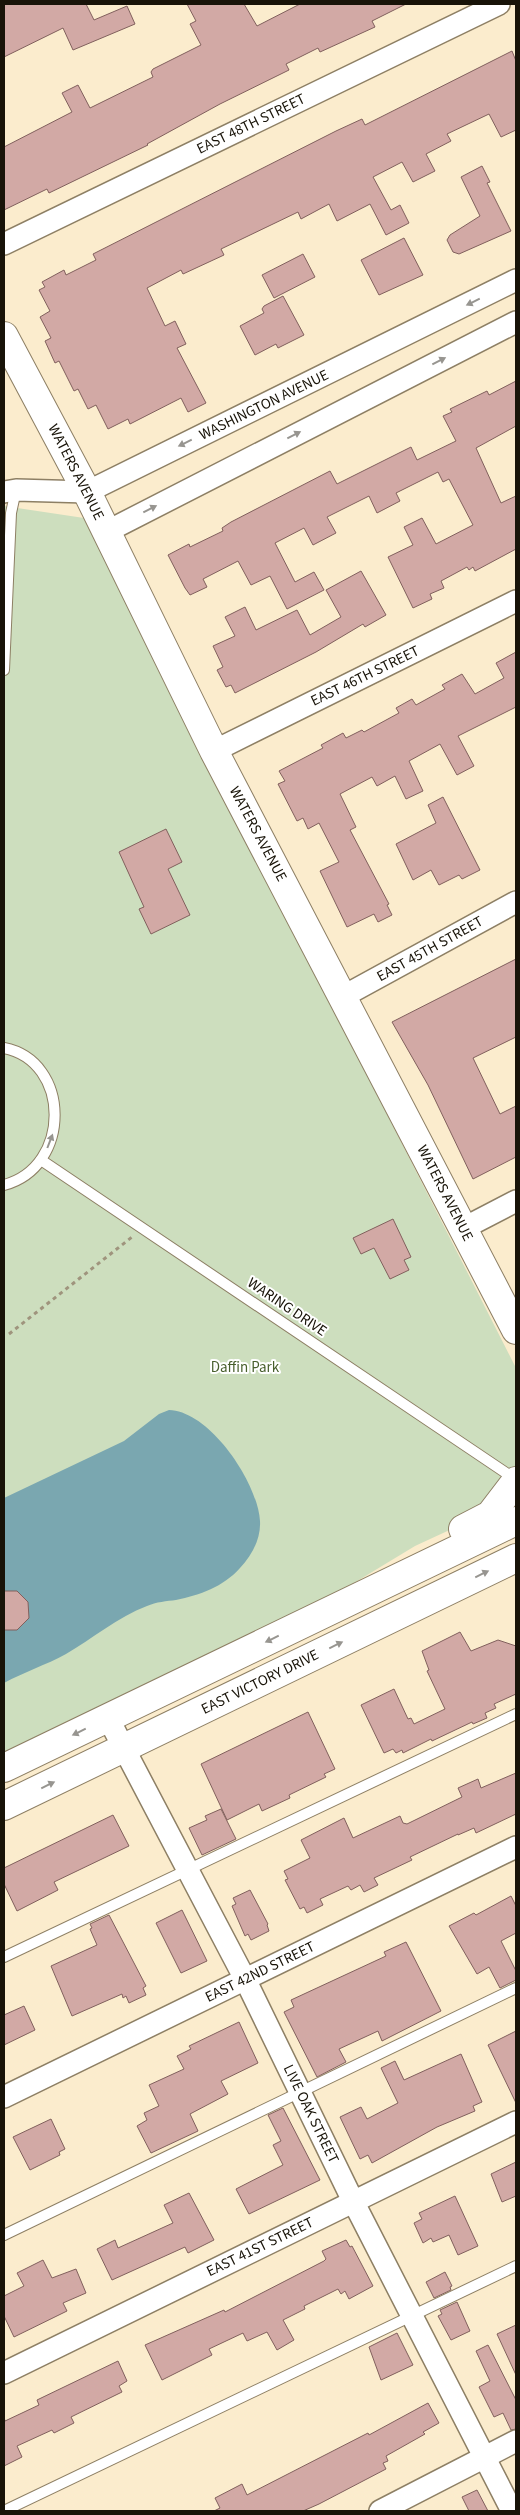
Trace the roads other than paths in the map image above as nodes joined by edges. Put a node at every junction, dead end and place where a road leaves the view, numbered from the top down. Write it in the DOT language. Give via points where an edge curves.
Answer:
graph roads {
  1 [pos="499,4"];
  2 [pos="4,244"];
  3 [pos="516,280"];
  4 [pos="516,322"];
  5 [pos="4,336"];
  6 [pos="10,491"];
  7 [pos="87,492"];
  8 [pos="106,532"];
  9 [pos="516,601"];
  10 [pos="4,670"];
  11 [pos="214,751"];
  12 [pos="516,902"];
  13 [pos="344,996"];
  14 [pos="4,1048"];
  15 [pos="41,1160"];
  16 [pos="4,1185"];
  17 [pos="516,1201"];
  18 [pos="464,1228"];
  19 [pos="516,1330"];
  20 [pos="516,1480"];
  21 [pos="516,1520"];
  22 [pos="515,1562"];
  23 [pos="348,1602"];
  24 [pos="516,1714"];
  25 [pos="108,1718"];
  26 [pos="123,1748"];
  27 [pos="4,1768"];
  28 [pos="4,1806"];
  29 [pos="516,1847"];
  30 [pos="186,1871"];
  31 [pos="4,1957"];
  32 [pos="245,1980"];
  33 [pos="516,1988"];
  34 [pos="300,2093"];
  35 [pos="4,2097"];
  36 [pos="516,2122"];
  37 [pos="353,2202"];
  38 [pos="4,2235"];
  39 [pos="516,2266"];
  40 [pos="413,2317"];
  41 [pos="4,2373"];
  42 [pos="516,2441"];
  43 [pos="484,2458"];
  44 [pos="4,2511"];
  45 [pos="380,2511"];
  46 [pos="512,2511"];
  1 -- 2 [label="street, EAST 48TH STREET"];
  3 -- 7 [label="street, WASHINGTON AVENUE, one-way"];
  8 -- 4 [label="street, one-way"];
  5 -- 7 [label="main road, WATERS AVENUE"];
  6 -- 7 [label="street, WASHINGTON AVENUE"];
  6 -- 10 [label="lane"];
  7 -- 8 [label="main road, WATERS AVENUE"];
  8 -- 11 [label="main road, WATERS AVENUE"];
  9 -- 11 [label="street, EAST 46TH STREET"];
  11 -- 13 [label="main road, WATERS AVENUE"];
  12 -- 13 [label="street, EAST 45TH STREET"];
  13 -- 18 [label="main road, WATERS AVENUE"];
  15 -- 14 [label="lane, one-way" via="52,1140 56,1118 53,1096 43,1076 28,1059"];
  15 -- 16 [label="lane" via="27,1173"];
  15 -- 20 [label="lane, WARING DRIVE"];
  17 -- 18 [label="street"];
  18 -- 19 [label="main road, WATERS AVENUE"];
  20 -- 23 [label="main road" via="490,1515 384,1574"];
  21 -- 23 [label="main road"];
  26 -- 22 [label="main road, EAST VICTORY DRIVE, one-way"];
  23 -- 25 [label="main road, one-way"];
  24 -- 30 [label="lane"];
  25 -- 26 [label="street, LIVE OAK STREET"];
  25 -- 27 [label="main road, one-way"];
  28 -- 26 [label="main road, EAST VICTORY DRIVE, one-way"];
  26 -- 30 [label="street, LIVE OAK STREET"];
  29 -- 32 [label="street, EAST 42ND STREET"];
  30 -- 31 [label="lane"];
  30 -- 32 [label="street, LIVE OAK STREET"];
  32 -- 34 [label="street, LIVE OAK STREET"];
  32 -- 35 [label="street, EAST 42ND STREET"];
  33 -- 34 [label="lane"];
  34 -- 37 [label="street, LIVE OAK STREET"];
  34 -- 38 [label="lane"];
  36 -- 37 [label="street, EAST 41ST STREET"];
  37 -- 40 [label="street, LIVE OAK STREET"];
  37 -- 41 [label="street, EAST 41ST STREET"];
  39 -- 40 [label="lane"];
  40 -- 43 [label="street, LIVE OAK STREET"];
  40 -- 44 [label="lane"];
  42 -- 43 [label="street"];
  43 -- 45 [label="street"];
  43 -- 46 [label="street, LIVE OAK STREET"];
}
